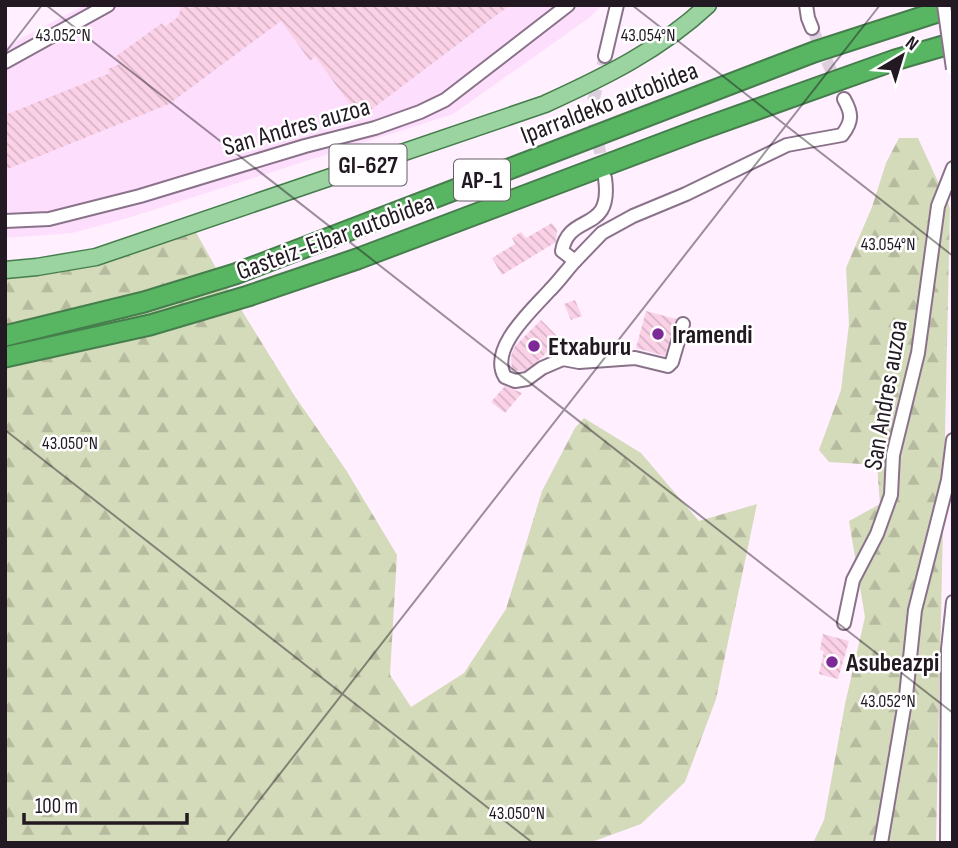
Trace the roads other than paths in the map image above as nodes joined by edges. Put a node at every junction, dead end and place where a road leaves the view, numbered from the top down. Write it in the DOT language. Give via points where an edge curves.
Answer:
graph roads {
  1 [pos="108,5"];
  2 [pos="568,5"];
  3 [pos="617,5"];
  4 [pos="708,5"];
  5 [pos="806,5"];
  6 [pos="944,5"];
  7 [pos="953,7"];
  8 [pos="812,28"];
  9 [pos="953,43"];
  10 [pos="605,56"];
  11 [pos="5,62"];
  12 [pos="953,69"];
  13 [pos="844,99"];
  14 [pos="953,168"];
  15 [pos="605,178"];
  16 [pos="5,221"];
  17 [pos="575,261"];
  18 [pos="5,270"];
  19 [pos="683,324"];
  20 [pos="5,336"];
  21 [pos="5,357"];
  22 [pos="953,440"];
  23 [pos="953,602"];
  24 [pos="844,624"];
  25 [pos="881,843"];
  26 [pos="947,843"];
  1 -- 11 [label="street"];
  2 -- 16 [label="street, San Andres auzoa" via="445,100 420,112 140,196 49,219"];
  3 -- 10 [label="street"];
  4 -- 18 [label="main road, GI-627" via="651,50 545,104 96,257"];
  5 -- 8 [label="street"];
  6 -- 12 [label="street, bridge"];
  7 -- 20 [label="highway, Iparraldeko autobidea / AP-1" via="788,62 235,274"];
  9 -- 21 [label="highway, Gasteiz-Eibar autobidea / AP-1" via="721,122 261,292 150,325"];
  13 -- 17 [label="street" via="851,112 842,135 787,145 633,216 603,233"];
  14 -- 24 [label="street, San Andres auzoa" via="938,206 918,353 893,455 891,495 853,580"];
  15 -- 17 [label="street" via="608,198 603,210 564,240 562,251"];
  17 -- 19 [label="street" via="507,343 500,369 508,380 532,377 563,359 635,358 668,366"];
  22 -- 25 [label="street" via="948,480 915,610 906,696"];
  23 -- 26 [label="street" via="948,649"];
}
